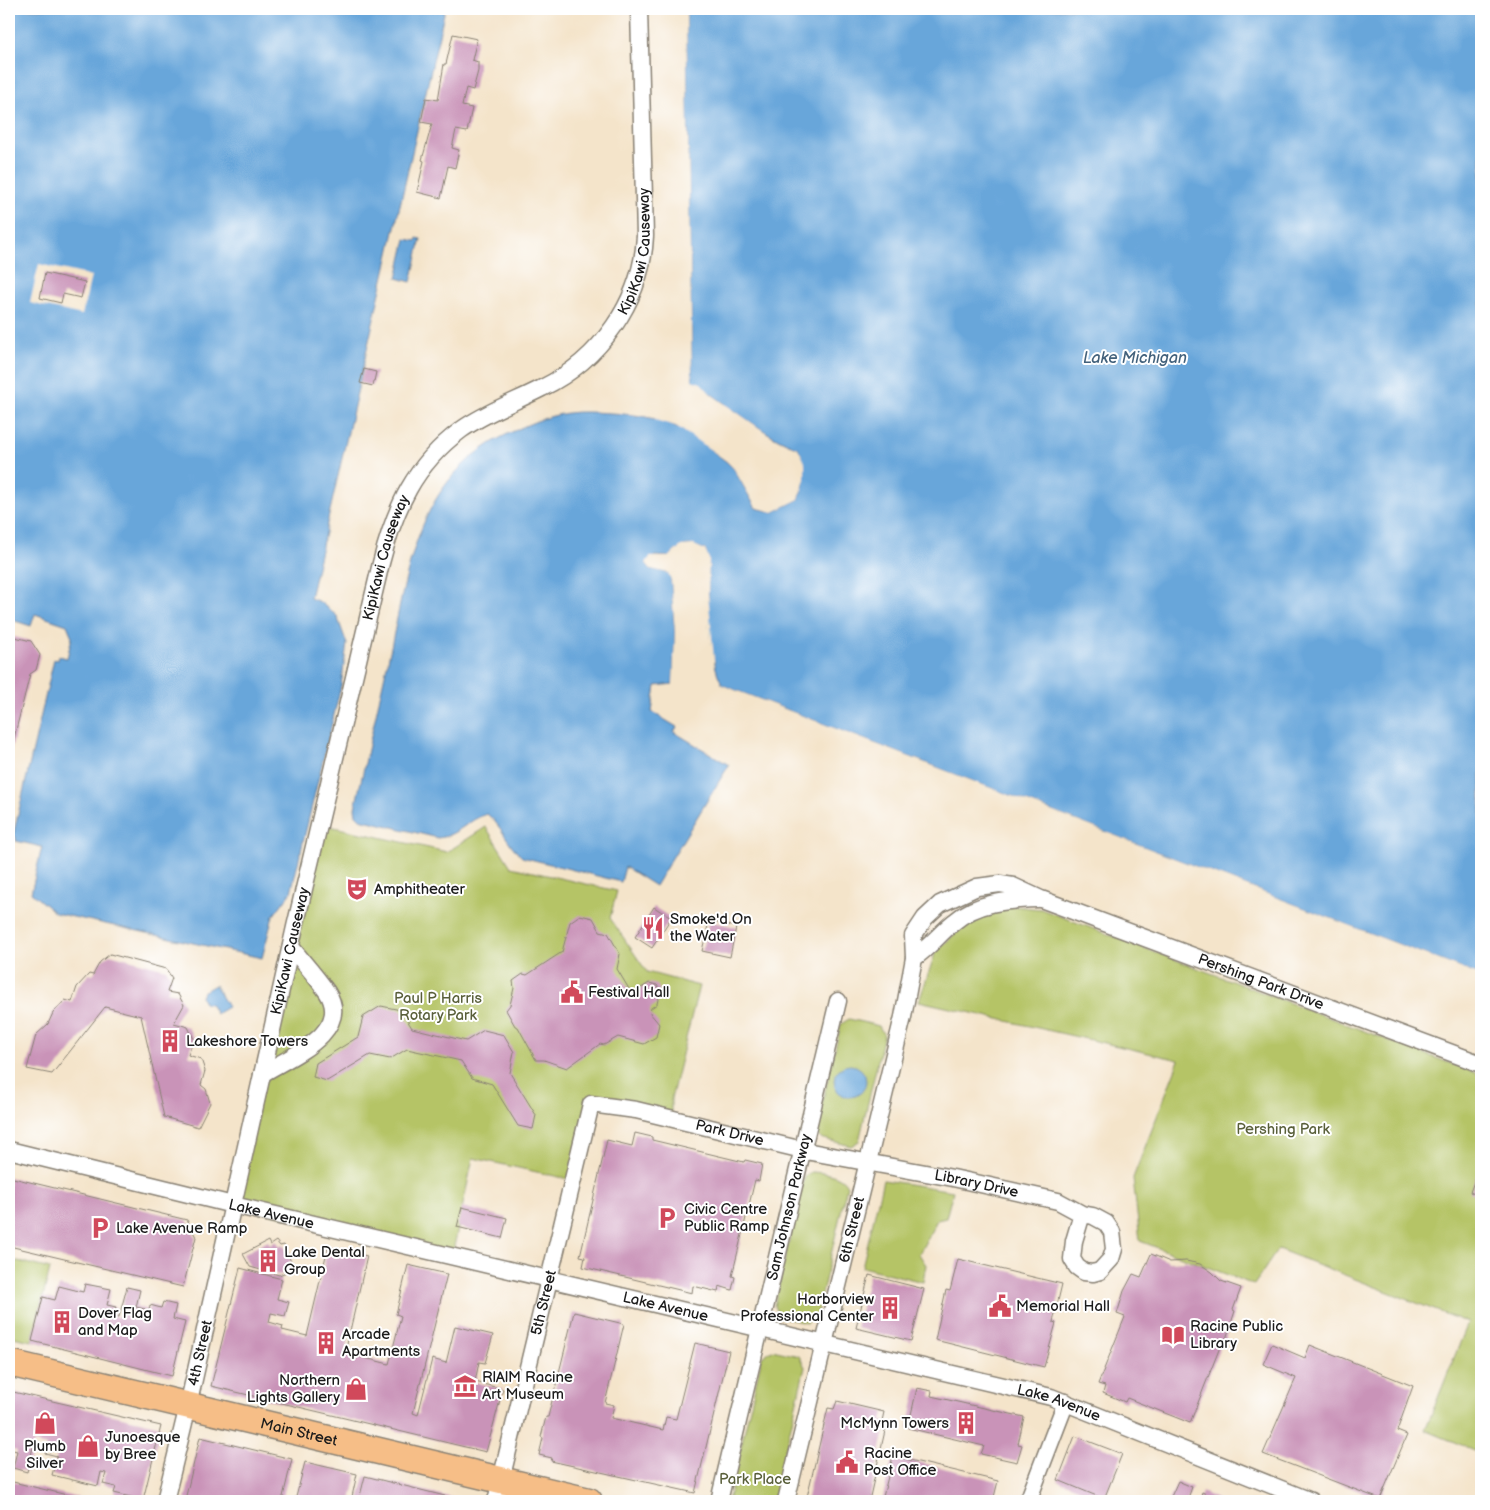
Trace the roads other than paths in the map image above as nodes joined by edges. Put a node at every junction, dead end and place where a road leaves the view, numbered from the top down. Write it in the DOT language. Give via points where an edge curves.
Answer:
graph roads {
  1 [pos="639,9"];
  2 [pos="960,893"];
  3 [pos="1041,899"];
  4 [pos="291,947"];
  5 [pos="914,958"];
  6 [pos="838,1001"];
  7 [pos="1481,1064"];
  8 [pos="262,1074"];
  9 [pos="591,1104"];
  10 [pos="9,1150"];
  11 [pos="802,1150"];
  12 [pos="868,1164"];
  13 [pos="233,1205"];
  14 [pos="1082,1214"];
  15 [pos="550,1278"];
  16 [pos="759,1329"];
  17 [pos="823,1343"];
  18 [pos="9,1363"];
  19 [pos="1066,1402"];
  20 [pos="188,1406"];
  21 [pos="499,1491"];
  22 [pos="165,1501"];
  23 [pos="589,1501"];
  24 [pos="719,1501"];
  25 [pos="786,1501"];
  26 [pos="1028,1501"];
  27 [pos="1310,1501"];
  1 -- 4 [label="street, KipiKawi Causeway" via="645,236 644,253 632,293 610,333 587,358 555,381 461,431 429,460 407,490 394,517 381,563"];
  2 -- 3 [label="street, Pershing Park Drive" via="1000,884 1013,886"];
  2 -- 5 [label="street, 6th Street" via="940,904 925,918 913,936"];
  3 -- 5 [label="street, Pershing Park Drive" via="993,902 970,911"];
  3 -- 7 [label="street, Pershing Park Drive"];
  4 -- 8 [label="street, KipiKawi Causeway"];
  4 -- 8 [label="street" via="328,994 333,1007 332,1023 316,1041"];
  5 -- 12 [label="street, 6th Street"];
  6 -- 11 [label="street, Sam Johnson Parkway"];
  8 -- 13 [label="street, KipiKawi Causeway"];
  9 -- 11 [label="street, Park Drive" via="636,1110"];
  9 -- 15 [label="street, 5th Street"];
  10 -- 13 [label="street, Lake Avenue"];
  11 -- 12 [label="street, Park Drive"];
  11 -- 16 [label="street, Sam Johnson Parkway"];
  12 -- 14 [label="street, Library Drive" via="953,1178 1058,1201"];
  12 -- 17 [label="street, 6th Street"];
  13 -- 15 [label="street, Lake Avenue"];
  13 -- 20 [label="street, 4th Street"];
  15 -- 16 [label="street, Lake Avenue"];
  15 -- 21 [label="street, 5th Street"];
  16 -- 17 [label="street, Lake Avenue"];
  16 -- 24 [label="street, Sam Johnson Parkway"];
  17 -- 19 [label="street, Lake Avenue"];
  17 -- 25 [label="street, 6th Street"];
  18 -- 20 [label="main road, Main Street"];
  19 -- 26 [label="street"];
  19 -- 27 [label="street, Lake Avenue"];
  20 -- 21 [label="main road, Main Street"];
  20 -- 22 [label="street, 4th Street"];
  21 -- 23 [label="main road, Main Street"];
}
